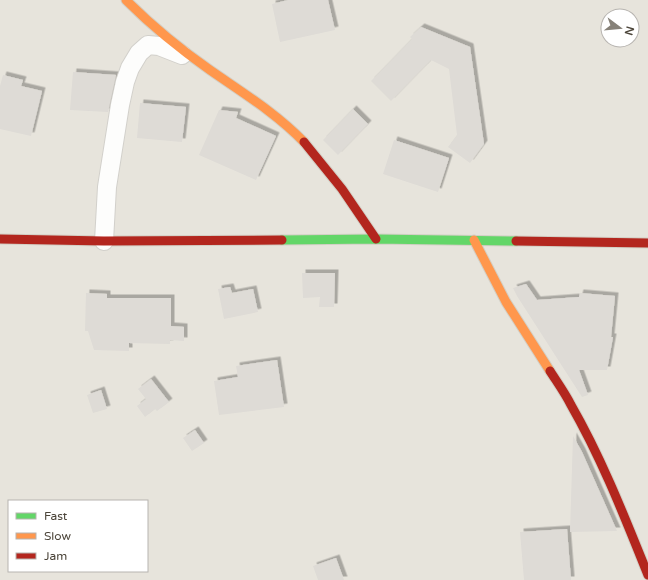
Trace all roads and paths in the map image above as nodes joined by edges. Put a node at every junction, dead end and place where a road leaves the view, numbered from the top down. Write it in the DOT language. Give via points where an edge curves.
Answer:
graph roads {
  1 [pos="126,0"];
  2 [pos="200,63"];
  3 [pos="0,239"];
  4 [pos="376,239"];
  5 [pos="474,240"];
  6 [pos="104,241"];
  7 [pos="648,243"];
  8 [pos="648,575"];
  1 -- 2 [label="street" via="157,30"];
  2 -- 4 [label="street" via="269,110 296,134 345,191"];
  2 -- 6 [label="street" via="160,46 148,45 133,63 125,82 106,187"];
  3 -- 6 [label="street"];
  4 -- 5 [label="street"];
  4 -- 6 [label="street"];
  5 -- 7 [label="street"];
  5 -- 8 [label="street" via="506,302 570,404 593,447"];
}
